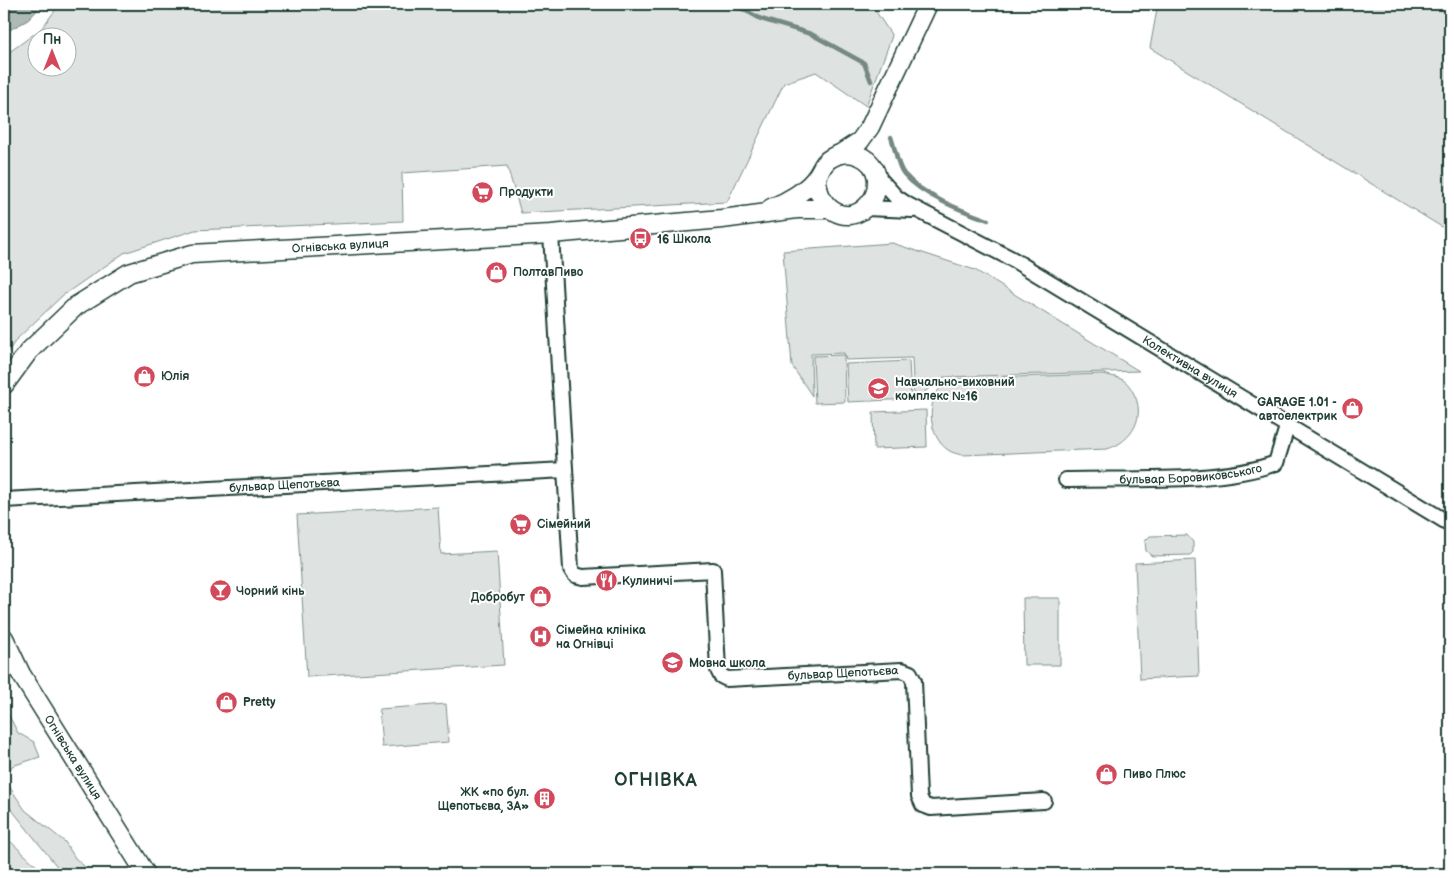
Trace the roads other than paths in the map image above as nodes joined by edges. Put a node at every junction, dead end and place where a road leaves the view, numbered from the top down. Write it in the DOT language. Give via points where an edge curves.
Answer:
graph roads {
  1 [pos="928,4"];
  2 [pos="870,127"];
  3 [pos="840,154"];
  4 [pos="874,170"];
  5 [pos="817,177"];
  6 [pos="866,208"];
  7 [pos="830,209"];
  8 [pos="925,213"];
  9 [pos="722,219"];
  10 [pos="551,234"];
  11 [pos="4,385"];
  12 [pos="1287,427"];
  13 [pos="565,470"];
  14 [pos="1066,480"];
  15 [pos="4,500"];
  16 [pos="1450,524"];
  17 [pos="4,638"];
  18 [pos="1044,802"];
  19 [pos="146,874"];
  1 -- 2 [label="street"];
  2 -- 3 [label="street, Огнівська вулиця" via="860,141"];
  2 -- 4 [label="street"];
  3 -- 4 [label="street" via="858,155"];
  3 -- 5 [label="street, Огнівська вулиця" via="830,158"];
  4 -- 6 [label="street" via="877,188 874,199"];
  4 -- 8 [label="street, Колективна вулиця" via="896,197"];
  5 -- 7 [label="street" via="820,198"];
  5 -- 9 [label="street, Огнівська вулиця" via="789,200 773,208"];
  6 -- 7 [label="street, Огнівська вулиця" via="847,214"];
  6 -- 8 [label="street, Колективна вулиця" via="898,208"];
  7 -- 9 [label="street, Огнівська вулиця" via="797,209"];
  8 -- 12 [label="street, Колективна вулиця" via="1012,259"];
  9 -- 10 [label="street, Огнівська вулиця"];
  10 -- 11 [label="street, Огнівська вулиця" via="192,254 129,273 76,306 29,351"];
  10 -- 13 [label="street, бульвар Щепотьєва"];
  12 -- 14 [label="street, бульвар Боровиковського" via="1276,463 1256,470 1193,476"];
  12 -- 16 [label="street, Колективна вулиця"];
  13 -- 15 [label="street, бульвар Щепотьєва"];
  13 -- 18 [label="street, бульвар Щепотьєва" via="575,575 713,570 721,676 727,679 902,670 910,673 914,682 922,805 931,808"];
  17 -- 19 [label="street, Огнівська вулиця" via="21,674"];
}
